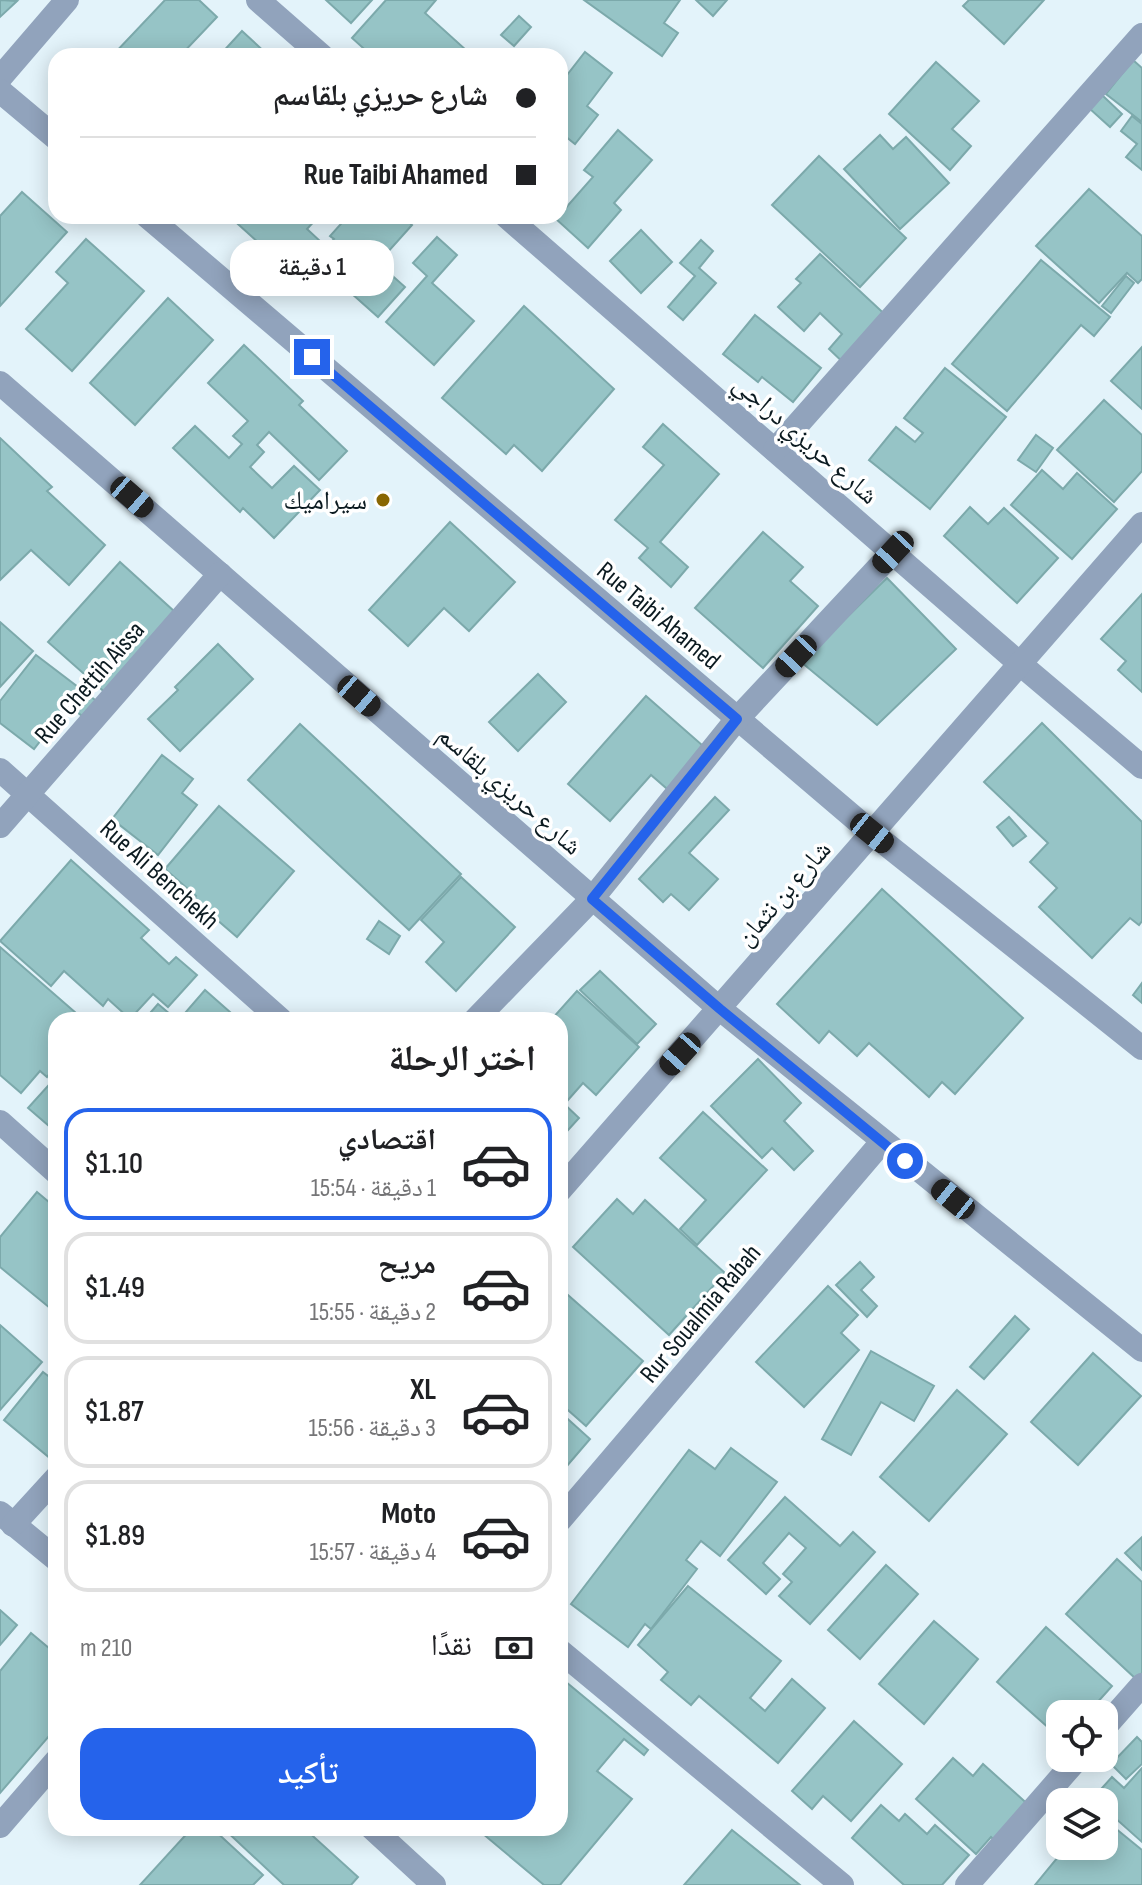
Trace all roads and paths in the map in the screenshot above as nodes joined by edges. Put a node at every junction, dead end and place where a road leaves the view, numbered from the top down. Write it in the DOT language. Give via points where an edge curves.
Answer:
graph roads {
  1 [pos="67,0"];
  2 [pos="258,0"];
  3 [pos="1142,35"];
  4 [pos="313,48"];
  5 [pos="0,78"];
  6 [pos="0,91"];
  7 [pos="48,131"];
  8 [pos="156,224"];
  9 [pos="515,224"];
  10 [pos="0,383"];
  11 [pos="775,450"];
  12 [pos="1142,524"];
  13 [pos="893,552"];
  14 [pos="220,574"];
  15 [pos="1019,663"];
  16 [pos="737,719"];
  17 [pos="1142,767"];
  18 [pos="0,770"];
  19 [pos="28,794"];
  20 [pos="0,826"];
  21 [pos="872,833"];
  22 [pos="592,899"];
  23 [pos="720,1009"];
  24 [pos="272,1012"];
  25 [pos="483,1012"];
  26 [pos="1142,1048"];
  27 [pos="0,1122"];
  28 [pos="882,1142"];
  29 [pos="48,1165"];
  30 [pos="568,1181"];
  31 [pos="1142,1350"];
  32 [pos="48,1485"];
  33 [pos="568,1511"];
  34 [pos="7,1519"];
  35 [pos="48,1552"];
  36 [pos="568,1658"];
  37 [pos="1142,1685"];
  38 [pos="1118,1712"];
  39 [pos="48,1770"];
  40 [pos="1066,1772"];
  41 [pos="0,1826"];
  42 [pos="381,1836"];
  43 [pos="434,1885"];
  44 [pos="842,1885"];
  45 [pos="967,1885"];
  1 -- 5 [label="street"];
  2 -- 4 [label="street"];
  3 -- 11 [label="street"];
  6 -- 7 [label="street"];
  8 -- 16 [label="street, Rue Taibi Ahamed"];
  9 -- 11 [label="street, شارع حريزي دراجي"];
  10 -- 14 [label="street, شارع حريزي بلقاسم"];
  11 -- 13 [label="street, شارع حريزي دراجي"];
  12 -- 15 [label="street, شارع بن نثمان"];
  13 -- 15 [label="street, شارع حريزي دراجي"];
  13 -- 16 [label="street"];
  14 -- 19 [label="street, Rue Chettih Aissa"];
  14 -- 22 [label="street, شارع حريزي بلقاسم"];
  15 -- 17 [label="street, شارع حريزي دراجي"];
  15 -- 21 [label="street, شارع بن نثمان"];
  16 -- 21 [label="street, Rue Taibi Ahamed"];
  16 -- 22 [label="street"];
  18 -- 19 [label="street, Rue Ali Benchekh"];
  19 -- 20 [label="street, Rue Chettih Aissa"];
  19 -- 24 [label="street, Rue Ali Benchekh"];
  21 -- 23 [label="street, شارع بن نثمان"];
  21 -- 26 [label="street, Rue Taibi Ahamed"];
  22 -- 23 [label="street, شارع حريزي بلقاسم"];
  22 -- 25 [label="street"];
  23 -- 28 [label="street, شارع حريزي بلقاسم"];
  23 -- 30 [label="street, شارع بن نثمان"];
  27 -- 29 [label="street"];
  28 -- 31 [label="street, شارع حريزي بلقاسم"];
  28 -- 33 [label="street, Rur Soualmia Rabah"];
  32 -- 34 [label="street"];
  34 -- 35 [label="street"];
  36 -- 44 [label="street"];
  37 -- 38 [label="street"];
  39 -- 41 [label="street"];
  40 -- 45 [label="street"];
  42 -- 43 [label="street"];
}
